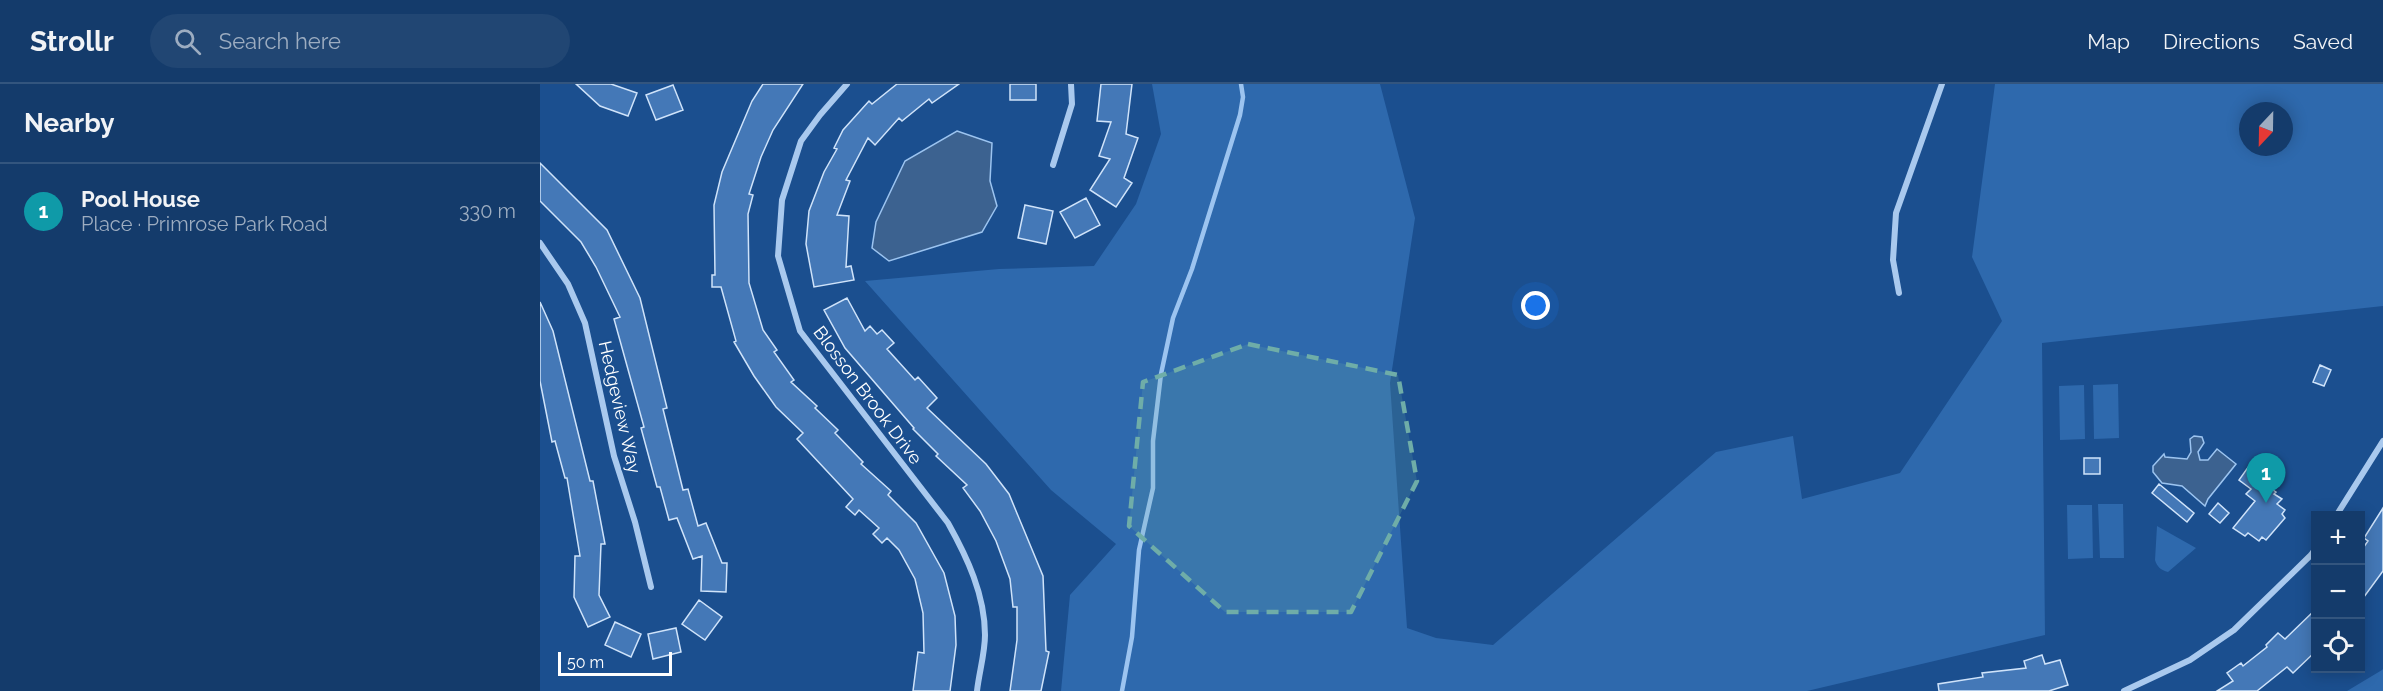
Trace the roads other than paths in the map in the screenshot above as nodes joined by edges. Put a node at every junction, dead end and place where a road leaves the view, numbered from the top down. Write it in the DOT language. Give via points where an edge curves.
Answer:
graph roads {
  1 [pos="847,84"];
  2 [pos="1071,84"];
  3 [pos="1942,84"];
  4 [pos="1053,165"];
  5 [pos="540,243"];
  6 [pos="1899,293"];
  7 [pos="2383,441"];
  8 [pos="2339,511"];
  9 [pos="2311,555"];
  10 [pos="651,587"];
  11 [pos="977,691"];
  12 [pos="2124,691"];
  1 -- 11 [label="street, Blosson Brook Drive" via="801,141 782,200 778,256 800,331 948,523 964,551 980,598 985,635"];
  2 -- 4 [label="street" via="1071,104"];
  3 -- 6 [label="street" via="1896,213 1893,260"];
  5 -- 10 [label="street, Hedgeview Way" via="568,284 585,323 614,456"];
  7 -- 8 [label="street"];
  9 -- 12 [label="street" via="2234,630 2190,660"];
}
